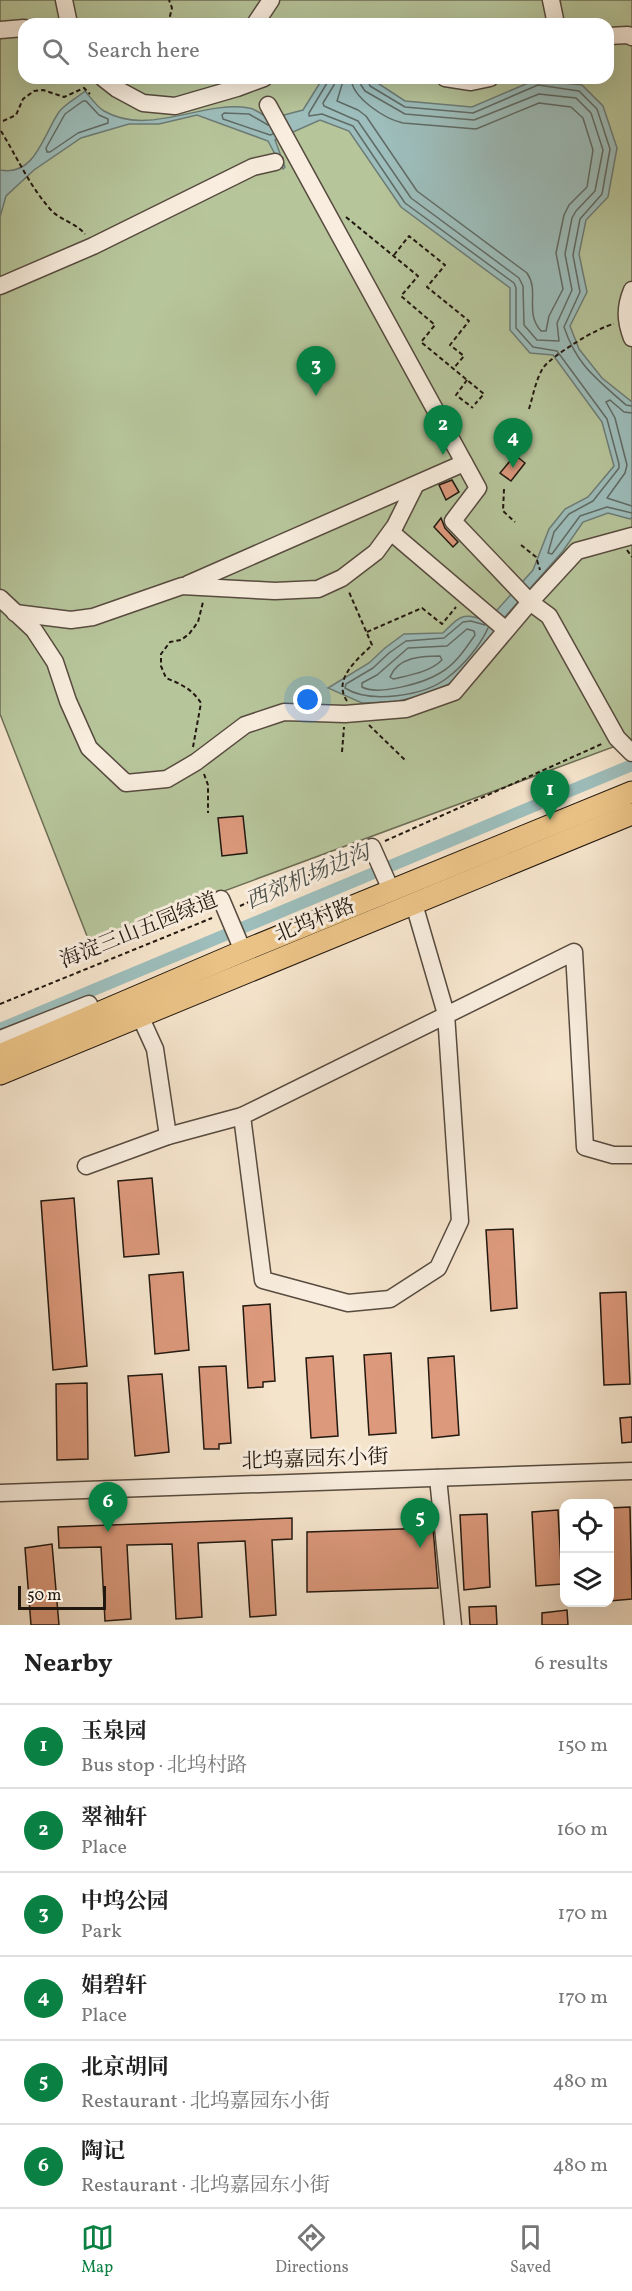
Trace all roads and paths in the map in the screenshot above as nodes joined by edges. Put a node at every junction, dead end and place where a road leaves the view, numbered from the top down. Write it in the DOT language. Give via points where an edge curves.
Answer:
graph roads {
  1 [pos="64,0"];
  2 [pos="169,0"];
  3 [pos="271,0"];
  4 [pos="551,0"];
  5 [pos="68,18"];
  6 [pos="169,18"];
  7 [pos="259,18"];
  8 [pos="555,18"];
  9 [pos="18,28"];
  10 [pos="0,30"];
  11 [pos="614,36"];
  12 [pos="632,37"];
  13 [pos="111,84"];
  14 [pos="233,84"];
  15 [pos="90,94"];
  16 [pos="268,105"];
  17 [pos="3,122"];
  18 [pos="1,131"];
  19 [pos="275,162"];
  20 [pos="340,212"];
  21 [pos="93,246"];
  22 [pos="394,255"];
  23 [pos="0,286"];
  24 [pos="632,290"];
  25 [pos="626,322"];
  26 [pos="632,338"];
  27 [pos="453,369"];
  28 [pos="467,380"];
  29 [pos="476,404"];
  30 [pos="473,408"];
  31 [pos="529,408"];
  32 [pos="464,463"];
  33 [pos="415,486"];
  34 [pos="504,489"];
  35 [pos="515,522"];
  36 [pos="391,532"];
  37 [pos="632,536"];
  38 [pos="521,545"];
  39 [pos="342,578"];
  40 [pos="548,582"];
  41 [pos="182,586"];
  42 [pos="204,587"];
  43 [pos="466,596"];
  44 [pos="0,598"];
  45 [pos="530,602"];
  46 [pos="15,613"];
  47 [pos="506,630"];
  48 [pos="367,632"];
  49 [pos="350,713"];
  50 [pos="617,738"];
  51 [pos="342,752"];
  52 [pos="632,753"];
  53 [pos="198,761"];
  54 [pos="406,762"];
  55 [pos="632,792"];
  56 [pos="208,813"];
  57 [pos="632,814"];
  58 [pos="375,852"];
  59 [pos="388,883"];
  60 [pos="414,904"];
  61 [pos="225,910"];
  62 [pos="240,945"];
  63 [pos="0,1004"];
  64 [pos="89,1004"];
  65 [pos="114,1006"];
  66 [pos="446,1014"];
  67 [pos="141,1016"];
  68 [pos="0,1040"];
  69 [pos="0,1055"];
  70 [pos="0,1074"];
  71 [pos="242,1116"];
  72 [pos="168,1136"];
  73 [pos="632,1155"];
  74 [pos="86,1166"];
  75 [pos="632,1471"];
  76 [pos="438,1478"];
  77 [pos="0,1493"];
  78 [pos="453,1625"];
  1 -- 5 [label="street"];
  2 -- 6 [label="path"];
  3 -- 7 [label="street"];
  4 -- 8 [label="street"];
  9 -- 10 [label="street"];
  11 -- 12 [label="street"];
  13 -- 14 [label="street" via="143,103 175,106"];
  15 -- 17 [label="path" via="84,88 64,97 34,91 23,99 16,115"];
  16 -- 32 [label="street"];
  18 -- 21 [label="path" via="54,213 84,231"];
  19 -- 21 [label="street" via="253,167"];
  20 -- 22 [label="path"];
  21 -- 23 [label="street"];
  22 -- 27 [label="path" via="418,276 401,297 435,325 421,342"];
  22 -- 27 [label="path" via="409,236 445,264 427,287 470,321 450,345 464,356"];
  24 -- 25 [label="street"];
  25 -- 26 [label="street"];
  25 -- 31 [label="path" via="607,325 543,368"];
  27 -- 28 [label="path"];
  28 -- 29 [label="path" via="484,394"];
  28 -- 30 [label="path" via="456,394"];
  32 -- 33 [label="street"];
  32 -- 45 [label="street" via="478,488 453,521"];
  33 -- 36 [label="street"];
  33 -- 41 [label="street"];
  34 -- 35 [label="path" via="502,511"];
  36 -- 39 [label="street" via="376,552"];
  36 -- 43 [label="street"];
  37 -- 40 [label="street" via="577,551"];
  38 -- 40 [label="path" via="536,557"];
  39 -- 42 [label="street" via="318,589"];
  39 -- 48 [label="path"];
  40 -- 45 [label="street"];
  41 -- 42 [label="street"];
  41 -- 46 [label="street" via="93,617 72,620"];
  42 -- 53 [label="path" via="198,622 189,634 170,642 160,654 166,678 184,685 201,703 193,748"];
  43 -- 47 [label="street"];
  43 -- 48 [label="path" via="442,624 422,608"];
  44 -- 46 [label="street"];
  45 -- 47 [label="street"];
  45 -- 50 [label="street" via="549,616"];
  46 -- 53 [label="street" via="34,630 55,662 89,748 126,783 167,779"];
  47 -- 49 [label="street" via="454,692 406,709"];
  48 -- 49 [label="path" via="372,645 344,674 343,695"];
  49 -- 51 [label="path"];
  49 -- 53 [label="street" via="284,712 245,726"];
  49 -- 54 [label="path"];
  50 -- 52 [label="street"];
  50 -- 58 [label="path, 海淀三山五园绿道"];
  53 -- 56 [label="path" via="208,785"];
  55 -- 59 [label="main road, 北坞村路"];
  57 -- 60 [label="main road, 北坞村路"];
  58 -- 59 [label="street"];
  58 -- 61 [label="path, 海淀三山五园绿道"];
  59 -- 62 [label="main road, 北坞村路"];
  60 -- 66 [label="street"];
  60 -- 67 [label="main road, 北坞村路"];
  61 -- 62 [label="street"];
  61 -- 63 [label="path, 海淀三山五园绿道"];
  62 -- 65 [label="main road, 北坞村路"];
  64 -- 65 [label="main road"];
  64 -- 68 [label="street"];
  65 -- 69 [label="main road, 北坞村路"];
  66 -- 71 [label="street"];
  66 -- 71 [label="street" via="460,1221 438,1269 390,1299 348,1303 263,1280"];
  66 -- 73 [label="street" via="574,952 585,1147 613,1155"];
  67 -- 70 [label="main road, 北坞村路"];
  67 -- 72 [label="street" via="154,1048"];
  71 -- 72 [label="street"];
  72 -- 74 [label="street"];
  75 -- 76 [label="street, 北坞嘉园东小街"];
  76 -- 77 [label="street, 北坞嘉园东小街"];
  76 -- 78 [label="street"];
}
